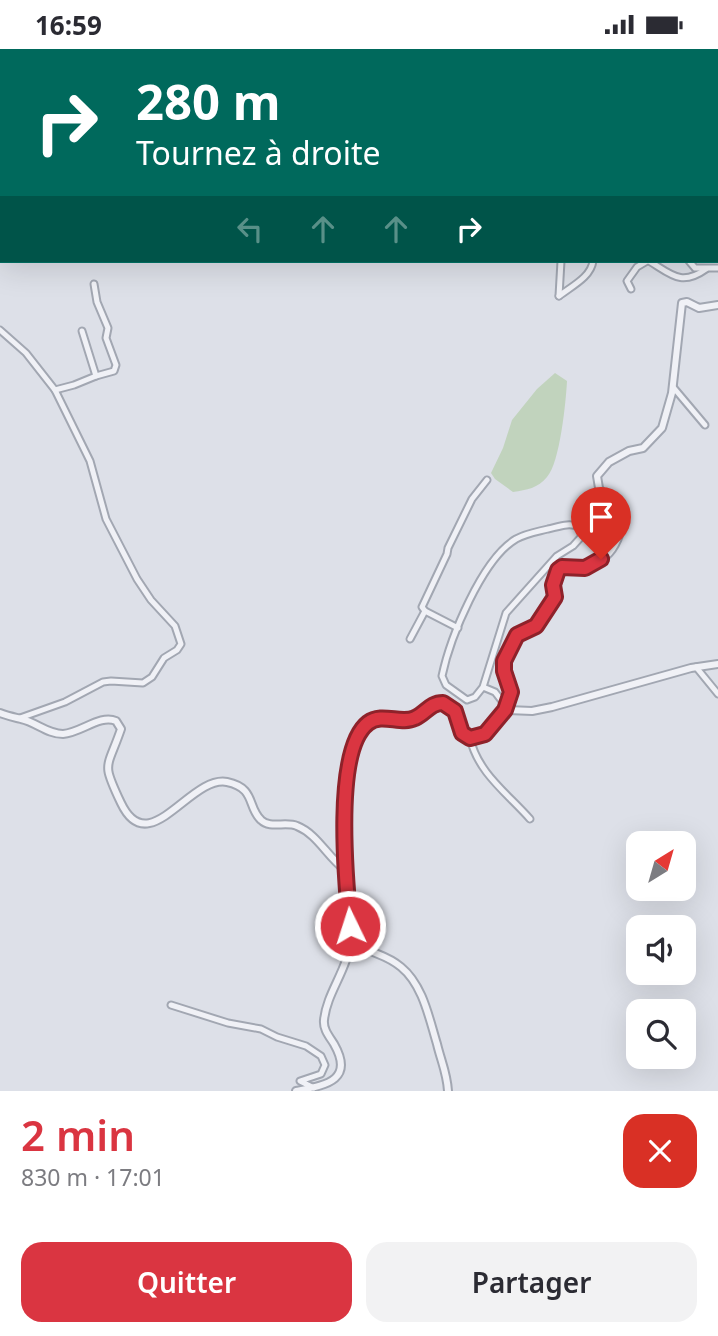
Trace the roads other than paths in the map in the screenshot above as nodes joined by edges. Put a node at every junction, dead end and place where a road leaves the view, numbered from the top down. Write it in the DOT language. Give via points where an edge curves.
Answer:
graph roads {
  1 [pos="561,263"];
  2 [pos="593,263"];
  3 [pos="644,263"];
  4 [pos="651,263"];
  5 [pos="691,263"];
  6 [pos="718,268"];
  7 [pos="706,269"];
  8 [pos="94,284"];
  9 [pos="631,289"];
  10 [pos="718,305"];
  11 [pos="0,330"];
  12 [pos="82,331"];
  13 [pos="96,376"];
  14 [pos="673,387"];
  15 [pos="55,390"];
  16 [pos="705,425"];
  17 [pos="487,480"];
  18 [pos="425,611"];
  19 [pos="458,628"];
  20 [pos="410,639"];
  21 [pos="718,664"];
  22 [pos="696,667"];
  23 [pos="483,687"];
  24 [pos="718,694"];
  25 [pos="505,708"];
  26 [pos="0,713"];
  27 [pos="20,718"];
  28 [pos="470,738"];
  29 [pos="530,819"];
  30 [pos="344,869"];
  31 [pos="350,926"];
  32 [pos="172,1005"];
  33 [pos="314,1088"];
  34 [pos="296,1091"];
  35 [pos="449,1091"];
  1 -- 2 [label="street" via="559,296 588,274"];
  3 -- 9 [label="street" via="627,281"];
  4 -- 7 [label="street" via="684,279"];
  5 -- 7 [label="street"];
  6 -- 7 [label="street"];
  8 -- 13 [label="street" via="116,365 114,371"];
  10 -- 14 [label="street" via="699,308 682,303"];
  11 -- 15 [label="street" via="26,353"];
  12 -- 13 [label="street"];
  13 -- 15 [label="street"];
  14 -- 16 [label="street"];
  14 -- 25 [label="street" via="662,428 653,440 609,462 597,476 598,488 622,523 619,540 613,550 585,568 558,570 555,597 536,626 517,635 504,661 511,692"];
  15 -- 27 [label="street" via="90,461 106,519 137,579 175,626 181,644 143,683 103,682"];
  17 -- 18 [label="street" via="471,499 426,597"];
  18 -- 19 [label="street"];
  18 -- 20 [label="street"];
  19 -- 23 [label="street" via="442,676 446,685 467,700"];
  19 -- 23 [label="street" via="480,579 513,540 561,526 579,527 582,536 557,556 506,613"];
  21 -- 22 [label="street"];
  22 -- 24 [label="street"];
  22 -- 25 [label="street" via="552,707 532,711"];
  23 -- 25 [label="street" via="495,692"];
  25 -- 28 [label="street" via="485,734"];
  26 -- 27 [label="street"];
  27 -- 30 [label="street" via="60,734 104,720 116,721 121,729 107,775 126,814 137,823 159,820 209,786 228,782 248,793 261,820 298,826"];
  28 -- 29 [label="street" via="485,773"];
  28 -- 30 [label="street" via="462,733 455,711 443,703 415,718 369,722 353,750 344,807"];
  30 -- 31 [label="street"];
  31 -- 33 [label="street" via="347,960 331,993 324,1022 341,1066 336,1078"];
  31 -- 35 [label="street" via="360,946 395,963 415,983 445,1066"];
  32 -- 33 [label="street" via="306,1046 321,1056 325,1065 321,1074 300,1081"];
  33 -- 34 [label="street"];
}
